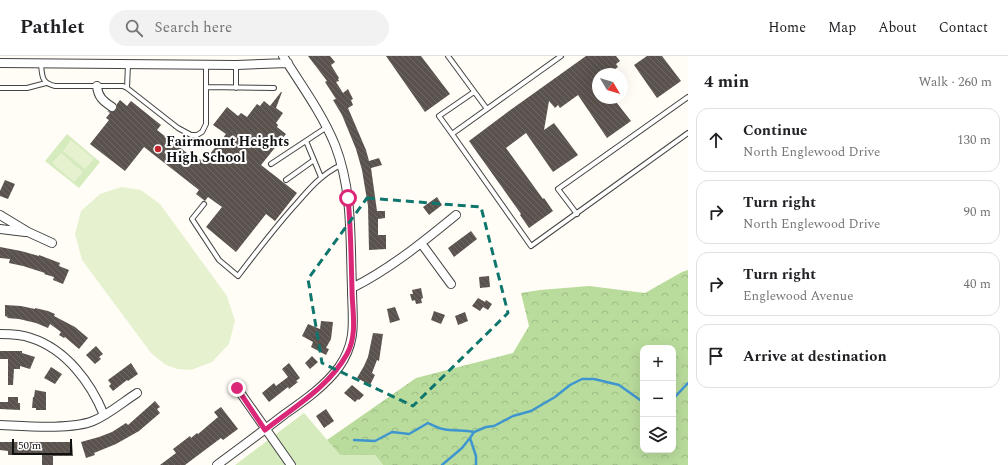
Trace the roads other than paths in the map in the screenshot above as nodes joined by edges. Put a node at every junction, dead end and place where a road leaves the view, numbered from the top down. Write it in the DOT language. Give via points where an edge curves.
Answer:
graph roads {
  1 [pos="448,56"];
  2 [pos="560,56"];
  3 [pos="286,60"];
  4 [pos="0,63"];
  5 [pos="41,64"];
  6 [pos="128,64"];
  7 [pos="206,65"];
  8 [pos="236,65"];
  9 [pos="46,83"];
  10 [pos="97,86"];
  11 [pos="206,87"];
  12 [pos="0,88"];
  13 [pos="127,88"];
  14 [pos="236,88"];
  15 [pos="274,88"];
  16 [pos="474,92"];
  17 [pos="688,97"];
  18 [pos="112,108"];
  19 [pos="487,109"];
  20 [pos="327,127"];
  21 [pos="688,133"];
  22 [pos="452,134"];
  23 [pos="306,141"];
  24 [pos="314,160"];
  25 [pos="271,164"];
  26 [pos="341,165"];
  27 [pos="321,177"];
  28 [pos="286,180"];
  29 [pos="204,204"];
  30 [pos="576,214"];
  31 [pos="0,215"];
  32 [pos="456,215"];
  33 [pos="0,229"];
  34 [pos="28,232"];
  35 [pos="52,243"];
  36 [pos="421,243"];
  37 [pos="451,284"];
  38 [pos="352,288"];
  39 [pos="0,334"];
  40 [pos="237,388"];
  41 [pos="137,393"];
  42 [pos="104,415"];
  43 [pos="0,425"];
  44 [pos="265,430"];
  45 [pos="217,465"];
  46 [pos="291,465"];
  1 -- 16 [label="lane"];
  2 -- 19 [label="lane"];
  3 -- 8 [label="street"];
  3 -- 20 [label="street"];
  4 -- 5 [label="street"];
  5 -- 6 [label="street"];
  5 -- 9 [label="lane" via="42,78"];
  6 -- 7 [label="street"];
  6 -- 13 [label="lane"];
  7 -- 8 [label="street"];
  7 -- 11 [label="lane"];
  8 -- 14 [label="lane"];
  9 -- 10 [label="lane" via="56,86"];
  9 -- 12 [label="lane" via="27,88"];
  10 -- 13 [label="lane"];
  10 -- 18 [label="street" via="98,94"];
  11 -- 13 [label="lane" via="206,124 202,132 196,135 178,128"];
  11 -- 14 [label="lane"];
  14 -- 15 [label="lane"];
  16 -- 19 [label="lane"];
  16 -- 22 [label="lane" via="439,116"];
  17 -- 30 [label="lane" via="558,188"];
  19 -- 22 [label="lane"];
  20 -- 23 [label="lane"];
  20 -- 26 [label="street"];
  21 -- 30 [label="lane"];
  22 -- 30 [label="lane" via="531,246"];
  23 -- 24 [label="lane"];
  23 -- 25 [label="lane"];
  24 -- 27 [label="lane"];
  24 -- 28 [label="lane"];
  26 -- 27 [label="lane"];
  26 -- 38 [label="street" via="350,220"];
  27 -- 29 [label="lane" via="285,216 238,276 219,260 192,219"];
  31 -- 34 [label="street"];
  32 -- 36 [label="street"];
  33 -- 34 [label="street"];
  34 -- 35 [label="street"];
  36 -- 37 [label="street"];
  36 -- 38 [label="street" via="376,275"];
  38 -- 44 [label="street" via="354,321 347,355 316,391"];
  39 -- 42 [label="street" via="32,338 59,353 87,383"];
  40 -- 44 [label="street"];
  41 -- 42 [label="street"];
  42 -- 43 [label="street" via="92,422 77,425"];
  44 -- 45 [label="street"];
  44 -- 46 [label="street"];
}
